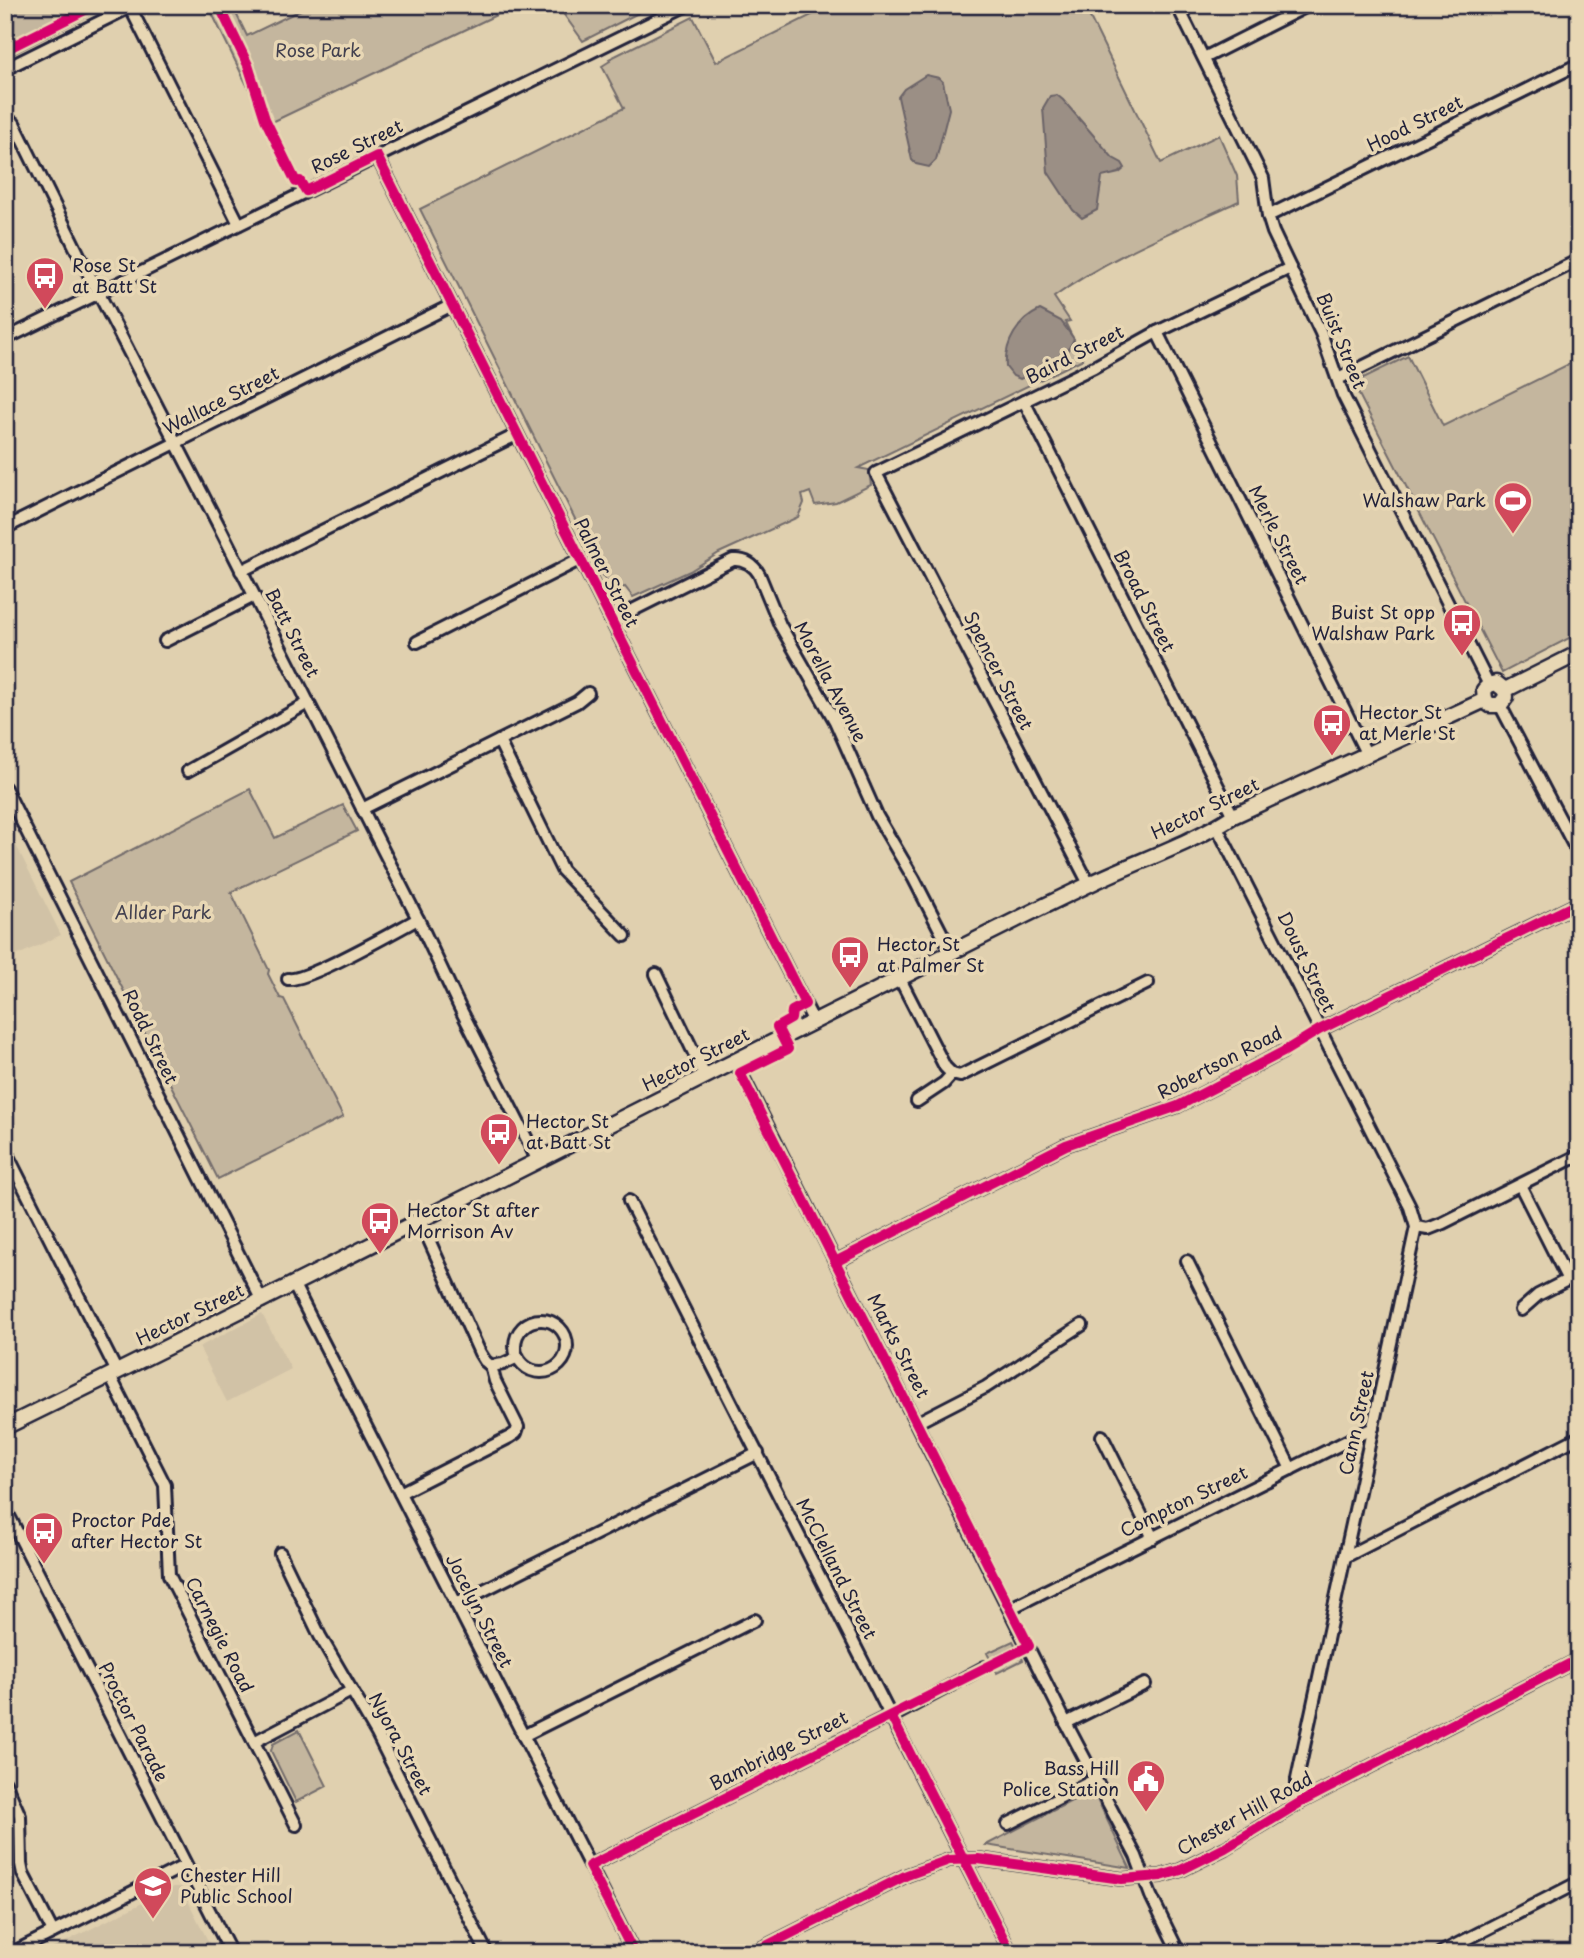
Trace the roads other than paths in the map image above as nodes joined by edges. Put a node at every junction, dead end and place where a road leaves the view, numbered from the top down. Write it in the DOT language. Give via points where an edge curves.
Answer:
graph roads {
  1 [pos="686,5"];
  2 [pos="1177,5"];
  3 [pos="1309,5"];
  4 [pos="132,6"];
  5 [pos="1203,58"];
  6 [pos="1579,64"];
  7 [pos="5,69"];
  8 [pos="14,123"];
  9 [pos="377,156"];
  10 [pos="1268,216"];
  11 [pos="239,224"];
  12 [pos="1579,260"];
  13 [pos="1290,268"];
  14 [pos="99,294"];
  15 [pos="452,305"];
  16 [pos="1157,332"];
  17 [pos="5,339"];
  18 [pos="1338,379"];
  19 [pos="1024,401"];
  20 [pos="516,435"];
  21 [pos="177,443"];
  22 [pos="876,473"];
  23 [pos="5,528"];
  24 [pos="579,560"];
  25 [pos="241,571"];
  26 [pos="254,596"];
  27 [pos="611,621"];
  28 [pos="165,641"];
  29 [pos="417,642"];
  30 [pos="1579,653"];
  31 [pos="1489,685"];
  32 [pos="588,693"];
  33 [pos="1502,697"];
  34 [pos="1485,700"];
  35 [pos="308,703"];
  36 [pos="499,741"];
  37 [pos="1367,755"];
  38 [pos="188,771"];
  39 [pos="5,788"];
  40 [pos="362,809"];
  41 [pos="1233,816"];
  42 [pos="1217,827"];
  43 [pos="1579,855"];
  44 [pos="1089,884"];
  45 [pos="1579,903"];
  46 [pos="418,919"];
  47 [pos="625,936"];
  48 [pos="952,953"];
  49 [pos="656,974"];
  50 [pos="288,979"];
  51 [pos="900,979"];
  52 [pos="1148,983"];
  53 [pos="814,1022"];
  54 [pos="1319,1030"];
  55 [pos="1283,1052"];
  56 [pos="735,1061"];
  57 [pos="952,1074"];
  58 [pos="705,1076"];
  59 [pos="917,1101"];
  60 [pos="5,1150"];
  61 [pos="1579,1155"];
  62 [pos="538,1161"];
  63 [pos="1520,1185"];
  64 [pos="629,1201"];
  65 [pos="419,1220"];
  66 [pos="1416,1227"];
  67 [pos="1187,1261"];
  68 [pos="835,1262"];
  69 [pos="1573,1277"];
  70 [pos="294,1285"];
  71 [pos="262,1301"];
  72 [pos="1521,1310"];
  73 [pos="1082,1325"];
  74 [pos="518,1357"];
  75 [pos="491,1366"];
  76 [pos="114,1374"];
  77 [pos="918,1422"];
  78 [pos="5,1427"];
  79 [pos="1373,1428"];
  80 [pos="1101,1436"];
  81 [pos="1579,1437"];
  82 [pos="758,1453"];
  83 [pos="1291,1469"];
  84 [pos="400,1493"];
  85 [pos="5,1508"];
  86 [pos="1153,1538"];
  87 [pos="280,1553"];
  88 [pos="1345,1557"];
  89 [pos="456,1604"];
  90 [pos="1011,1608"];
  91 [pos="755,1620"];
  92 [pos="1579,1659"];
  93 [pos="985,1667"];
  94 [pos="1145,1684"];
  95 [pos="351,1691"];
  96 [pos="891,1716"];
  97 [pos="1066,1723"];
  98 [pos="523,1736"];
  99 [pos="254,1742"];
  100 [pos="1096,1779"];
  101 [pos="5,1782"];
  102 [pos="1301,1802"];
  103 [pos="1008,1824"];
  104 [pos="296,1825"];
  105 [pos="963,1858"];
  106 [pos="186,1865"];
  107 [pos="589,1866"];
  108 [pos="1143,1878"];
  109 [pos="1579,1882"];
  110 [pos="52,1932"];
  111 [pos="12,1953"];
  112 [pos="231,1953"];
  113 [pos="487,1953"];
  114 [pos="634,1953"];
  115 [pos="752,1953"];
  116 [pos="1011,1953"];
  117 [pos="1179,1953"];
  118 [pos="1440,1953"];
  1 -- 9 [label="street, Rose Street"];
  2 -- 5 [label="street, Buist Street"];
  3 -- 5 [label="street"];
  4 -- 7 [label="street"];
  4 -- 11 [label="street"];
  5 -- 10 [label="street, Buist Street" via="1263,177"];
  6 -- 10 [label="street, Hood Street"];
  8 -- 14 [label="street, Batt Street"];
  9 -- 11 [label="street, Rose Street"];
  9 -- 15 [label="street, Palmer Street"];
  10 -- 13 [label="street, Buist Street"];
  11 -- 14 [label="street, Rose Street"];
  12 -- 18 [label="street"];
  13 -- 16 [label="street, Baird Street"];
  13 -- 18 [label="street, Buist Street"];
  14 -- 17 [label="street, Rose Street"];
  14 -- 21 [label="street, Batt Street"];
  15 -- 20 [label="street, Palmer Street"];
  15 -- 21 [label="street, Wallace Street"];
  16 -- 19 [label="street, Baird Street"];
  16 -- 37 [label="street, Merle Street"];
  18 -- 31 [label="street, Buist Street"];
  19 -- 22 [label="street, Baird Street"];
  19 -- 41 [label="street, Broad Street"];
  20 -- 24 [label="street, Palmer Street"];
  20 -- 25 [label="street"];
  21 -- 23 [label="street, Wallace Street"];
  21 -- 25 [label="street, Batt Street"];
  22 -- 44 [label="street, Spencer Street"];
  24 -- 27 [label="street, Palmer Street"];
  24 -- 29 [label="street"];
  25 -- 26 [label="street, Batt Street"];
  26 -- 28 [label="street"];
  26 -- 35 [label="street, Batt Street"];
  27 -- 48 [label="street, Morella Avenue" via="733,560 752,565 787,640 835,721 877,817"];
  27 -- 53 [label="street, Palmer Street"];
  30 -- 33 [label="main road"];
  31 -- 33 [label="main road" via="1496,683"];
  31 -- 34 [label="main road" via="1484,690"];
  32 -- 36 [label="street"];
  33 -- 34 [label="main road" via="1490,705"];
  33 -- 43 [label="street"];
  34 -- 37 [label="main road, Hector Street"];
  35 -- 38 [label="street"];
  35 -- 40 [label="street, Batt Street"];
  36 -- 40 [label="street"];
  36 -- 47 [label="street" via="562,870"];
  37 -- 41 [label="main road, Hector Street"];
  39 -- 71 [label="street, Rodd Street"];
  40 -- 46 [label="street, Batt Street"];
  41 -- 42 [label="main road, Hector Street"];
  42 -- 44 [label="main road, Hector Street"];
  42 -- 54 [label="street, Doust Street"];
  44 -- 48 [label="main road, Hector Street"];
  45 -- 54 [label="street"];
  46 -- 50 [label="street" via="324,967"];
  46 -- 62 [label="street, Batt Street"];
  48 -- 51 [label="main road, Hector Street"];
  49 -- 58 [label="street"];
  51 -- 53 [label="main road, Hector Street"];
  51 -- 57 [label="street"];
  52 -- 57 [label="street" via="965,1074"];
  53 -- 56 [label="main road, Hector Street"];
  54 -- 66 [label="street, Doust Street"];
  55 -- 68 [label="street, Robertson Road" via="1178,1106 1066,1145"];
  56 -- 58 [label="main road, Hector Street"];
  56 -- 68 [label="street, Marks Street"];
  57 -- 59 [label="street"];
  58 -- 62 [label="main road, Hector Street"];
  60 -- 76 [label="street, Carnegie Road"];
  61 -- 63 [label="street"];
  62 -- 65 [label="main road, Hector Street"];
  63 -- 66 [label="street" via="1443,1223 1428,1229"];
  63 -- 69 [label="street"];
  64 -- 82 [label="street, McClelland Street"];
  65 -- 70 [label="main road, Hector Street"];
  65 -- 75 [label="street" via="480,1353"];
  66 -- 79 [label="street, Cann Street"];
  67 -- 83 [label="street"];
  68 -- 77 [label="street, Marks Street"];
  69 -- 72 [label="street" via="1538,1295"];
  70 -- 71 [label="main road, Hector Street"];
  70 -- 84 [label="street, Jocelyn Street"];
  71 -- 76 [label="main road, Hector Street"];
  73 -- 77 [label="street" via="986,1387"];
  74 -- 74 [label="street" via="516,1340 529,1323 552,1323 564,1334 564,1357 552,1369 530,1369"];
  74 -- 75 [label="street"];
  75 -- 84 [label="street" via="518,1423 516,1433"];
  76 -- 78 [label="main road, Hector Street"];
  76 -- 99 [label="street, Carnegie Road" via="165,1485 169,1575"];
  77 -- 90 [label="street, Marks Street"];
  79 -- 83 [label="street, Compton Street"];
  79 -- 88 [label="street, Cann Street"];
  80 -- 86 [label="street"];
  81 -- 88 [label="street"];
  82 -- 89 [label="street"];
  82 -- 96 [label="street, McClelland Street"];
  83 -- 86 [label="street, Compton Street"];
  84 -- 89 [label="street, Jocelyn Street"];
  85 -- 106 [label="street, Proctor Parade"];
  86 -- 90 [label="street, Compton Street"];
  87 -- 95 [label="street, Nyora Street"];
  88 -- 102 [label="street, Cann Street" via="1296,1784"];
  89 -- 98 [label="street, Jocelyn Street"];
  90 -- 97 [label="street, Marks Street"];
  91 -- 98 [label="street"];
  92 -- 102 [label="street, Chester Hill Road"];
  93 -- 96 [label="street, Bambridge Street"];
  94 -- 97 [label="street"];
  95 -- 99 [label="street"];
  95 -- 113 [label="street, Nyora Street"];
  96 -- 105 [label="street, McClelland Street"];
  96 -- 107 [label="street, Bambridge Street"];
  97 -- 100 [label="street, Marks Street"];
  98 -- 107 [label="street, Jocelyn Street"];
  99 -- 104 [label="street, Carnegie Road"];
  100 -- 103 [label="street"];
  100 -- 108 [label="street, Marks Street"];
  101 -- 110 [label="street" via="20,1816 23,1874"];
  102 -- 108 [label="street, Chester Hill Road" via="1201,1861"];
  105 -- 108 [label="street, Chester Hill Road"];
  105 -- 115 [label="street, Chester Hill Road" via="907,1875"];
  105 -- 116 [label="street, McClelland Street"];
  106 -- 110 [label="street"];
  106 -- 112 [label="street, Proctor Parade"];
  107 -- 114 [label="street, Jocelyn Street"];
  108 -- 117 [label="street, Marks Street"];
  109 -- 118 [label="street"];
  110 -- 111 [label="street"];
}
